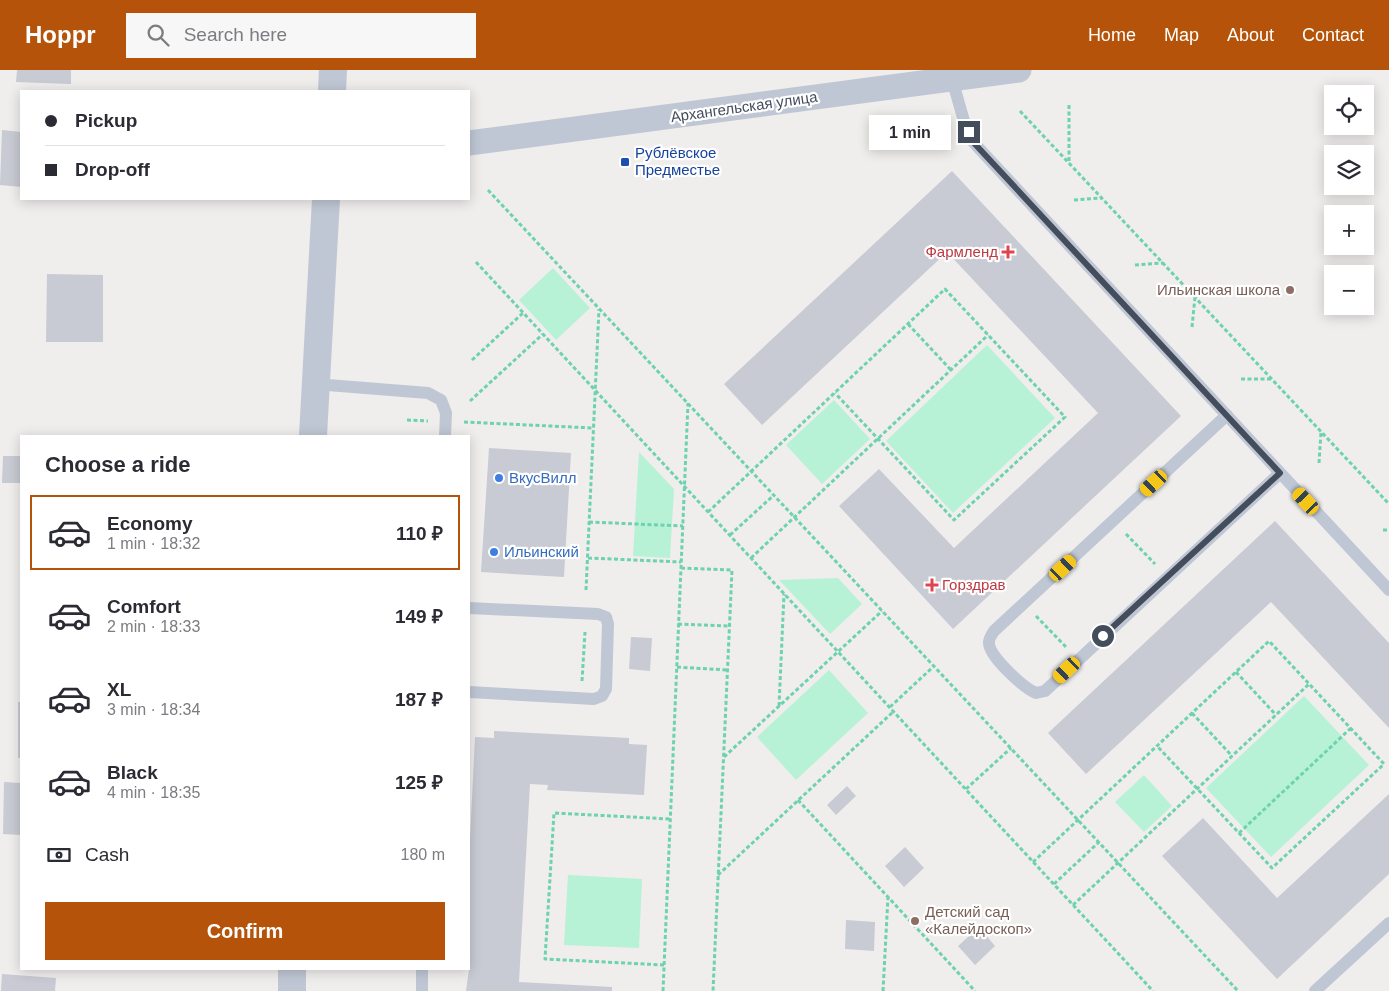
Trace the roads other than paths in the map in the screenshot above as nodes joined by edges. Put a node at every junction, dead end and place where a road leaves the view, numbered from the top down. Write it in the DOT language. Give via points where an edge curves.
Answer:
graph roads {
  1 [pos="333,70"];
  2 [pos="1019,70"];
  3 [pos="952,79"];
  4 [pos="332,90"];
  5 [pos="470,144"];
  6 [pos="326,200"];
  7 [pos="315,384"];
  8 [pos="1227,416"];
  9 [pos="313,435"];
  10 [pos="445,435"];
  11 [pos="1280,473"];
  12 [pos="1389,590"];
  13 [pos="470,608"];
  14 [pos="470,692"];
  15 [pos="1389,923"];
  16 [pos="292,970"];
  17 [pos="422,970"];
  18 [pos="292,991"];
  19 [pos="422,991"];
  20 [pos="1315,991"];
  1 -- 4 [label="street"];
  2 -- 3 [label="street, Архангельская улица"];
  3 -- 5 [label="street, Архангельская улица"];
  3 -- 8 [label="lane" via="974,143"];
  6 -- 7 [label="street"];
  7 -- 9 [label="street"];
  7 -- 10 [label="lane" via="428,393 441,400 446,413"];
  8 -- 11 [label="lane"];
  8 -- 11 [label="lane" via="994,631 989,641 991,652 1026,689 1036,693 1045,691"];
  11 -- 12 [label="lane"];
  13 -- 14 [label="lane" via="598,614 606,617 608,624 606,689 602,696"];
  15 -- 20 [label="lane"];
  16 -- 18 [label="street"];
  17 -- 19 [label="lane"];
}
